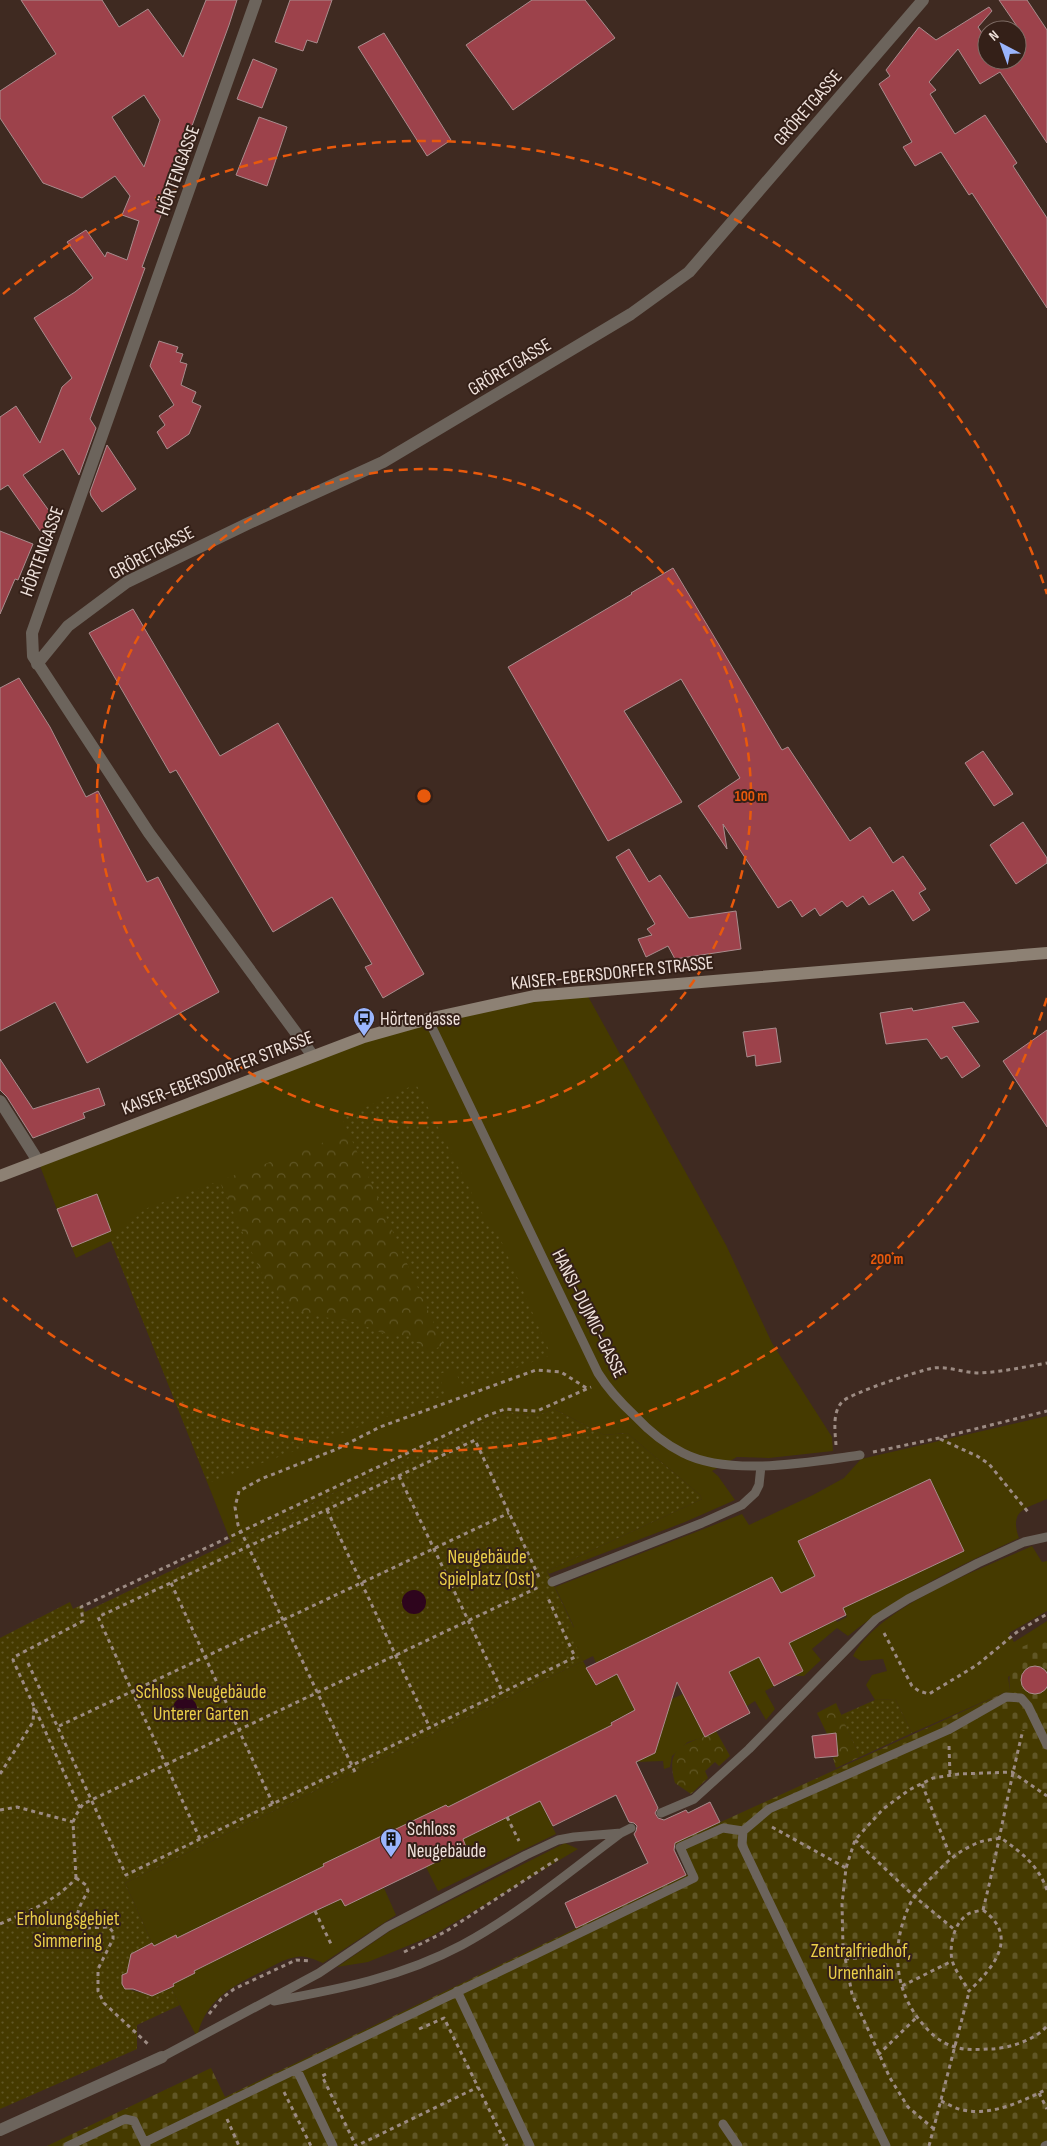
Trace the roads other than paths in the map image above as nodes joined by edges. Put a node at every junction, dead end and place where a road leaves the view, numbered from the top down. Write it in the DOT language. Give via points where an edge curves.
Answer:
graph roads {
  1 [pos="256,0"];
  2 [pos="923,0"];
  3 [pos="37,664"];
  4 [pos="1047,953"];
  5 [pos="428,1020"];
  6 [pos="313,1056"];
  7 [pos="0,1100"];
  8 [pos="38,1161"];
  9 [pos="0,1176"];
  10 [pos="860,1455"];
  11 [pos="760,1466"];
  12 [pos="1047,1538"];
  13 [pos="552,1582"];
  14 [pos="1047,1745"];
  15 [pos="661,1813"];
  16 [pos="631,1828"];
  17 [pos="743,1831"];
  18 [pos="621,1833"];
  19 [pos="457,1992"];
  20 [pos="266,2003"];
  21 [pos="162,2057"];
  22 [pos="297,2070"];
  23 [pos="723,2124"];
  24 [pos="0,2130"];
  25 [pos="145,2144"];
  26 [pos="68,2146"];
  27 [pos="333,2146"];
  28 [pos="530,2146"];
  29 [pos="738,2146"];
  30 [pos="886,2146"];
  1 -- 3 [label="street, HÖRTENGASSE" via="32,632 33,656"];
  2 -- 3 [label="street, GRÖRETGASSE" via="688,272 631,314 383,462 127,582 68,626"];
  3 -- 6 [label="street, HÖRTENGASSE" via="149,834"];
  4 -- 5 [label="main road, KAISER-EBERSDORFER STRASSE" via="534,996"];
  5 -- 6 [label="main road, KAISER-EBERSDORFER STRASSE"];
  5 -- 11 [label="lane, HANSI-DUJMIC-GASSE" via="603,1381 643,1424 684,1454 737,1466"];
  6 -- 8 [label="main road, KAISER-EBERSDORFER STRASSE"];
  7 -- 8 [label="street"];
  8 -- 9 [label="main road, KAISER-EBERSDORFER STRASSE"];
  10 -- 11 [label="lane, HANSI-DUJMIC-GASSE"];
  11 -- 13 [label="lane" via="759,1485 742,1505"];
  12 -- 15 [label="lane" via="1024,1542 978,1563 876,1619 749,1749 694,1799"];
  14 -- 17 [label="lane" via="1028,1706 1021,1698 1006,1697 948,1730 769,1809"];
  16 -- 18 [label="lane"];
  17 -- 19 [label="lane" via="723,1828 680,1847 694,1878"];
  17 -- 30 [label="lane" via="742,1845"];
  18 -- 20 [label="lane" via="558,1840 388,1927 328,1968"];
  18 -- 20 [label="lane" via="493,1926 429,1961 351,1987"];
  19 -- 22 [label="lane"];
  19 -- 28 [label="lane"];
  20 -- 21 [label="lane"];
  21 -- 24 [label="street"];
  22 -- 25 [label="lane"];
  22 -- 27 [label="lane"];
  23 -- 29 [label="lane"];
  25 -- 26 [label="lane" via="134,2121 125,2119"];
}
